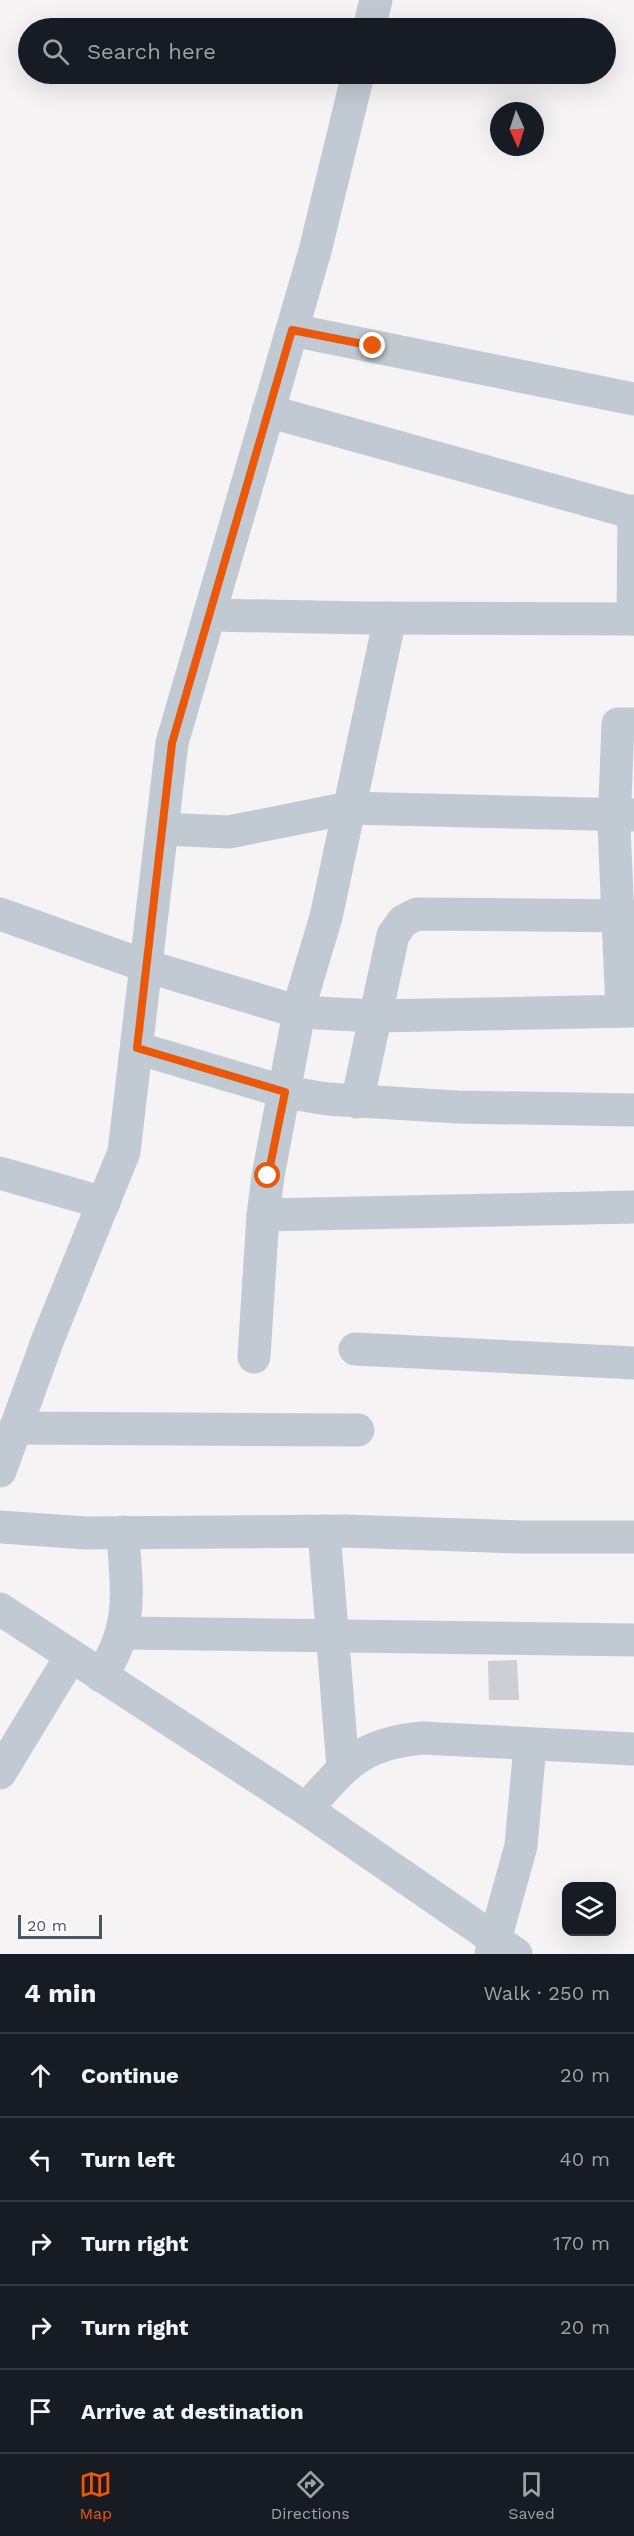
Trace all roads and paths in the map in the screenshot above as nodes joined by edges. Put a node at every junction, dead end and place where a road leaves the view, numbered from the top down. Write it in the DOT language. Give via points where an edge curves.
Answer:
graph roads {
  1 [pos="376,0"];
  2 [pos="372,18"];
  3 [pos="356,84"];
  4 [pos="292,330"];
  5 [pos="634,399"];
  6 [pos="268,411"];
  7 [pos="634,512"];
  8 [pos="209,615"];
  9 [pos="390,618"];
  10 [pos="633,619"];
  11 [pos="634,724"];
  12 [pos="349,808"];
  13 [pos="624,815"];
  14 [pos="162,829"];
  15 [pos="0,914"];
  16 [pos="626,916"];
  17 [pos="146,966"];
  18 [pos="628,1010"];
  19 [pos="299,1012"];
  20 [pos="375,1016"];
  21 [pos="137,1048"];
  22 [pos="285,1092"];
  23 [pos="357,1102"];
  24 [pos="634,1110"];
  25 [pos="0,1173"];
  26 [pos="104,1203"];
  27 [pos="634,1207"];
  28 [pos="263,1215"];
  29 [pos="355,1348"];
  30 [pos="254,1357"];
  31 [pos="634,1363"];
  32 [pos="15,1428"];
  33 [pos="358,1430"];
  34 [pos="0,1471"];
  35 [pos="0,1527"];
  36 [pos="324,1531"];
  37 [pos="123,1532"];
  38 [pos="634,1537"];
  39 [pos="0,1609"];
  40 [pos="123,1633"];
  41 [pos="333,1638"];
  42 [pos="634,1640"];
  43 [pos="71,1656"];
  44 [pos="101,1676"];
  45 [pos="530,1745"];
  46 [pos="634,1749"];
  47 [pos="343,1768"];
  48 [pos="0,1773"];
  49 [pos="306,1809"];
  50 [pos="501,1949"];
  1 -- 2 [label="street"];
  3 -- 4 [label="street"];
  4 -- 5 [label="street"];
  4 -- 6 [label="street"];
  6 -- 7 [label="street"];
  6 -- 8 [label="street"];
  7 -- 10 [label="street"];
  8 -- 9 [label="street"];
  8 -- 14 [label="street" via="172,743"];
  9 -- 10 [label="street"];
  9 -- 12 [label="street"];
  11 -- 13 [label="street" via="618,724"];
  12 -- 13 [label="street"];
  12 -- 14 [label="street" via="229,832"];
  12 -- 19 [label="street" via="326,917"];
  13 -- 16 [label="street"];
  14 -- 17 [label="street"];
  15 -- 17 [label="street"];
  16 -- 18 [label="street"];
  16 -- 20 [label="street" via="417,914 403,921 393,935"];
  17 -- 19 [label="street"];
  17 -- 21 [label="street"];
  18 -- 20 [label="street"];
  19 -- 20 [label="street"];
  19 -- 22 [label="street"];
  20 -- 23 [label="street"];
  21 -- 22 [label="street"];
  21 -- 26 [label="street" via="124,1152"];
  22 -- 23 [label="street"];
  22 -- 28 [label="street"];
  23 -- 24 [label="street"];
  25 -- 26 [label="street"];
  26 -- 32 [label="street"];
  27 -- 28 [label="street"];
  28 -- 30 [label="street"];
  29 -- 31 [label="street"];
  32 -- 33 [label="street"];
  32 -- 34 [label="street"];
  35 -- 37 [label="street"];
  36 -- 37 [label="street"];
  36 -- 38 [label="street"];
  36 -- 41 [label="street"];
  37 -- 40 [label="street" via="127,1605"];
  39 -- 43 [label="street"];
  40 -- 41 [label="street"];
  40 -- 44 [label="street"];
  41 -- 42 [label="street"];
  41 -- 47 [label="street"];
  43 -- 44 [label="street"];
  43 -- 48 [label="street"];
  44 -- 49 [label="street"];
  45 -- 46 [label="street"];
  45 -- 47 [label="street" via="422,1738 392,1741 364,1751"];
  45 -- 50 [label="street" via="520,1845"];
  47 -- 49 [label="street"];
  49 -- 50 [label="street"];
}
